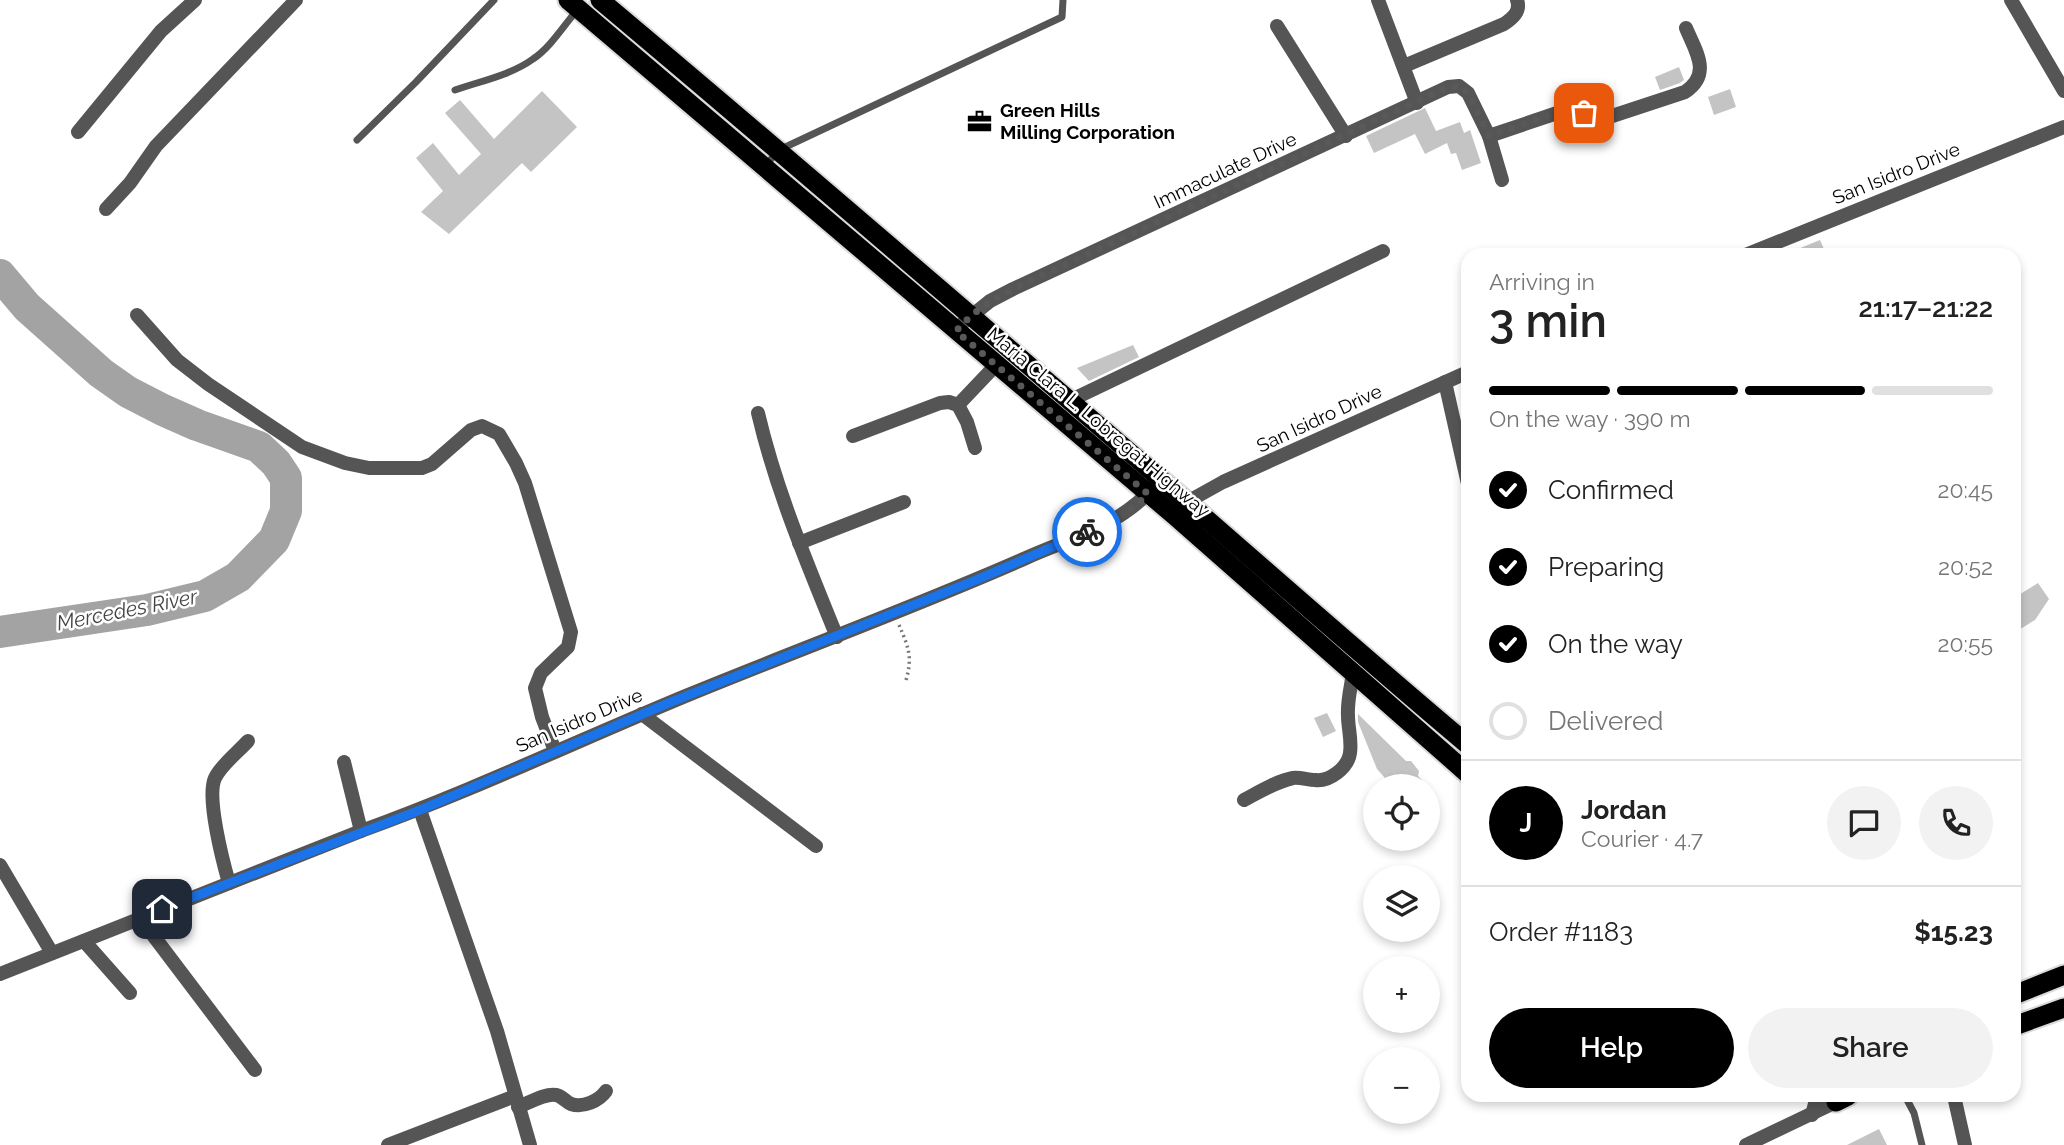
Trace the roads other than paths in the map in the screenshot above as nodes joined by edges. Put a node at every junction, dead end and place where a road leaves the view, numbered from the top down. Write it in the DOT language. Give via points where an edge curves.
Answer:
graph roads {
  1 [pos="195,0"];
  2 [pos="296,0"];
  3 [pos="494,0"];
  4 [pos="600,0"];
  5 [pos="1063,0"];
  6 [pos="1378,0"];
  7 [pos="1517,0"];
  8 [pos="2011,0"];
  9 [pos="573,4"];
  10 [pos="1277,26"];
  11 [pos="1686,28"];
  12 [pos="1404,66"];
  13 [pos="455,90"];
  14 [pos="2064,91"];
  15 [pos="1417,103"];
  16 [pos="2064,127"];
  17 [pos="78,132"];
  18 [pos="1346,136"];
  19 [pos="1489,136"];
  20 [pos="357,140"];
  21 [pos="779,150"];
  22 [pos="765,167"];
  23 [pos="1502,180"];
  24 [pos="106,209"];
  25 [pos="1763,248"];
  26 [pos="1383,251"];
  27 [pos="907,261"];
  28 [pos="892,277"];
  29 [pos="137,315"];
  30 [pos="969,316"];
  31 [pos="956,331"];
  32 [pos="996,365"];
  33 [pos="1461,375"];
  34 [pos="1445,382"];
  35 [pos="1069,401"];
  36 [pos="958,405"];
  37 [pos="758,413"];
  38 [pos="853,436"];
  39 [pos="975,448"];
  40 [pos="1461,453"];
  41 [pos="1154,486"];
  42 [pos="904,502"];
  43 [pos="1181,509"];
  44 [pos="799,543"];
  45 [pos="837,637"];
  46 [pos="1353,673"];
  47 [pos="642,714"];
  48 [pos="1461,739"];
  49 [pos="248,741"];
  50 [pos="555,751"];
  51 [pos="344,762"];
  52 [pos="1461,768"];
  53 [pos="1244,800"];
  54 [pos="420,810"];
  55 [pos="361,831"];
  56 [pos="817,846"];
  57 [pos="0,865"];
  58 [pos="229,883"];
  59 [pos="140,918"];
  60 [pos="84,941"];
  61 [pos="52,953"];
  62 [pos="0,974"];
  63 [pos="2064,975"];
  64 [pos="2021,992"];
  65 [pos="130,993"];
  66 [pos="2064,1008"];
  67 [pos="2021,1023"];
  68 [pos="255,1070"];
  69 [pos="606,1091"];
  70 [pos="517,1101"];
  71 [pos="1815,1102"];
  72 [pos="1833,1102"];
  73 [pos="1908,1102"];
  74 [pos="1955,1102"];
  75 [pos="1812,1115"];
  76 [pos="388,1145"];
  77 [pos="530,1145"];
  78 [pos="1746,1145"];
  79 [pos="1922,1145"];
  80 [pos="1965,1145"];
  1 -- 17 [label="street" via="161,32"];
  2 -- 24 [label="street" via="156,146"];
  3 -- 20 [label="lane"];
  4 -- 21 [label="highway, Maria Clara L. Lobregat Highway"];
  5 -- 21 [label="lane" via="1062,17"];
  6 -- 12 [label="street"];
  7 -- 12 [label="street" via="1517,12 1504,24"];
  8 -- 14 [label="street"];
  9 -- 13 [label="lane" via="548,45 534,58"];
  9 -- 22 [label="highway, Maria Clara L. Lobregat Highway"];
  10 -- 18 [label="street"];
  11 -- 19 [label="street" via="1701,70 1685,92 1600,120 1572,108"];
  12 -- 15 [label="street"];
  15 -- 18 [label="street, Immaculate Drive"];
  15 -- 19 [label="street, Immaculate Drive" via="1459,86 1468,93"];
  16 -- 25 [label="street, San Isidro Drive"];
  18 -- 30 [label="street, Immaculate Drive" via="1013,289"];
  19 -- 23 [label="street"];
  21 -- 22 [label="lane"];
  21 -- 27 [label="highway, Maria Clara L. Lobregat Highway"];
  22 -- 28 [label="highway, Maria Clara L. Lobregat Highway"];
  26 -- 35 [label="street"];
  27 -- 28 [label="highway"];
  27 -- 30 [label="highway, Maria Clara L. Lobregat Highway"];
  28 -- 31 [label="highway, Maria Clara L. Lobregat Highway"];
  29 -- 50 [label="street" via="177,360 208,384 302,447 345,463 422,468 471,430 482,426 499,434 525,483 571,632 568,646 541,673 535,688"];
  30 -- 31 [label="street, Immaculate Drive"];
  30 -- 35 [label="highway, Maria Clara L. Lobregat Highway"];
  31 -- 32 [label="highway, Maria Clara L. Lobregat Highway"];
  32 -- 36 [label="street"];
  32 -- 41 [label="highway, Maria Clara L. Lobregat Highway"];
  33 -- 34 [label="street, San Isidro Drive"];
  34 -- 40 [label="street"];
  34 -- 43 [label="street, San Isidro Drive" via="1223,482"];
  35 -- 41 [label="highway, Maria Clara L. Lobregat Highway"];
  36 -- 38 [label="street" via="940,403"];
  36 -- 39 [label="street"];
  37 -- 44 [label="street"];
  41 -- 43 [label="highway, Maria Clara L. Lobregat Highway"];
  41 -- 45 [label="street, San Isidro Drive" via="1126,514 1099,528"];
  42 -- 44 [label="street"];
  43 -- 46 [label="highway, Maria Clara L. Lobregat Highway"];
  43 -- 48 [label="highway, Maria Clara L. Lobregat Highway"];
  44 -- 45 [label="street"];
  45 -- 47 [label="street, San Isidro Drive"];
  46 -- 52 [label="highway, Maria Clara L. Lobregat Highway"];
  46 -- 53 [label="street" via="1348,699 1351,751 1343,767 1318,781 1294,778"];
  47 -- 50 [label="street, San Isidro Drive"];
  47 -- 56 [label="street"];
  49 -- 58 [label="street" via="216,776 212,787"];
  50 -- 54 [label="street, San Isidro Drive"];
  51 -- 55 [label="street"];
  54 -- 55 [label="street, San Isidro Drive"];
  54 -- 70 [label="street"];
  55 -- 58 [label="street, San Isidro Drive"];
  57 -- 61 [label="street"];
  58 -- 59 [label="street, San Isidro Drive"];
  59 -- 60 [label="street, San Isidro Drive"];
  59 -- 68 [label="street"];
  60 -- 61 [label="street, San Isidro Drive"];
  60 -- 65 [label="street"];
  61 -- 62 [label="street, San Isidro Drive"];
  63 -- 64 [label="highway"];
  66 -- 67 [label="highway"];
  69 -- 70 [label="street" via="591,1102 571,1104 556,1095"];
  70 -- 76 [label="street"];
  70 -- 77 [label="street"];
  71 -- 75 [label="street"];
  72 -- 75 [label="street"];
  73 -- 79 [label="lane"];
  74 -- 80 [label="street"];
  75 -- 78 [label="street"];
}
